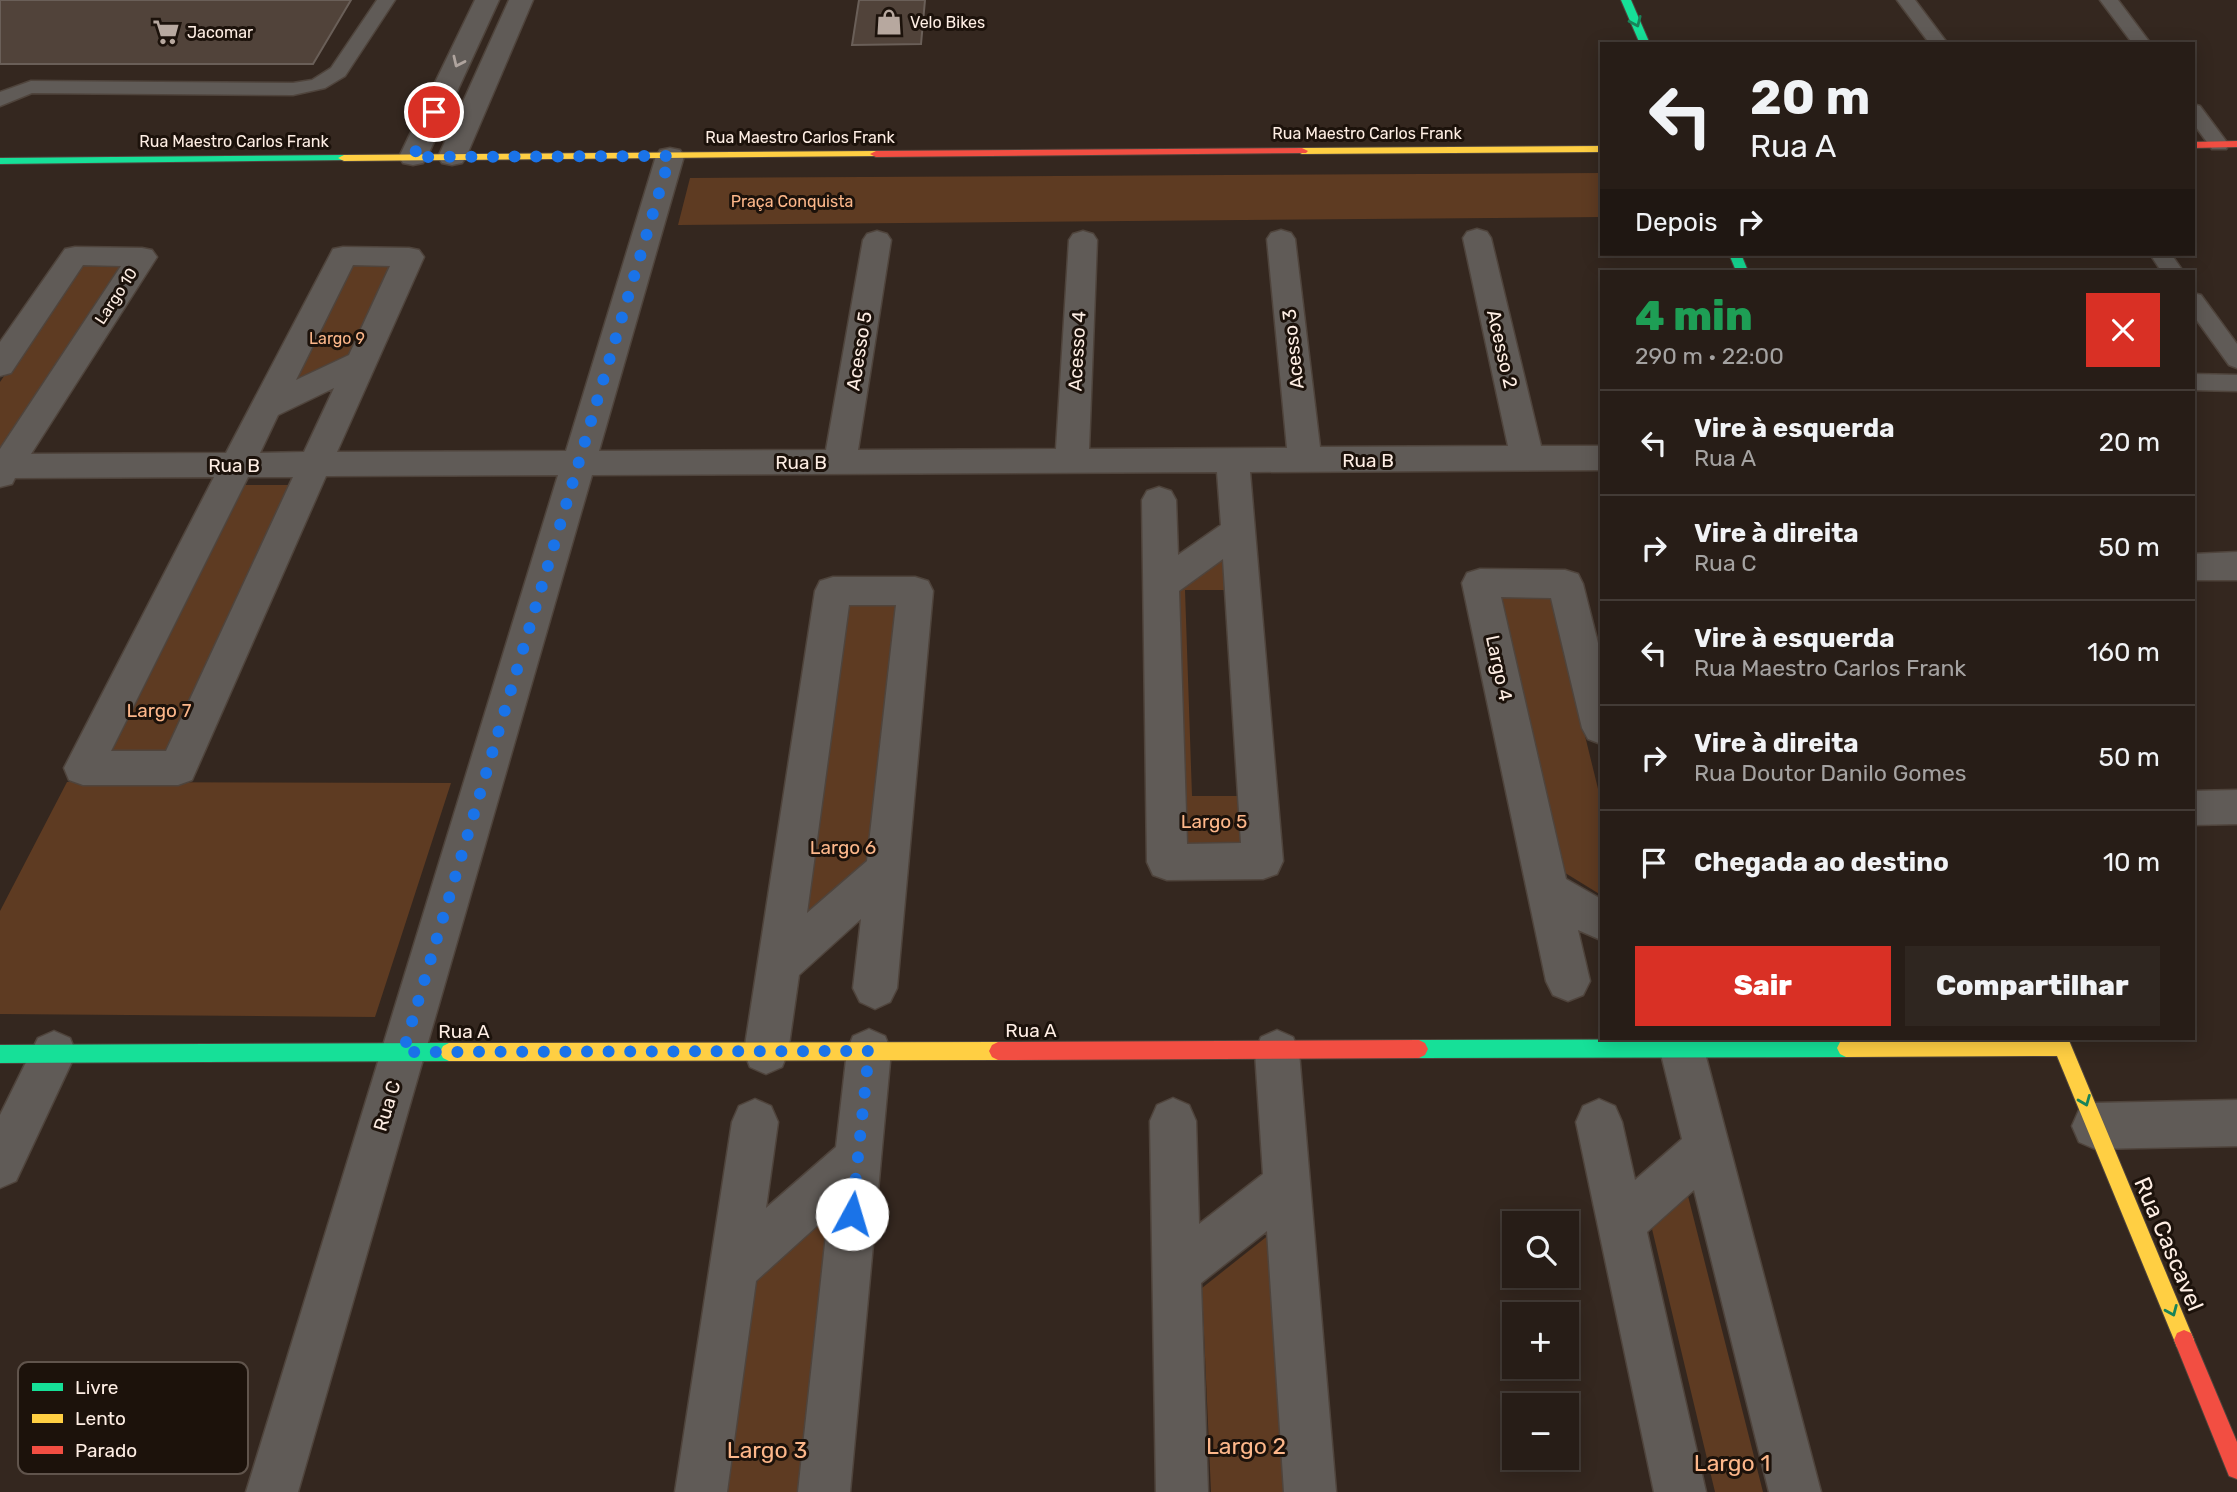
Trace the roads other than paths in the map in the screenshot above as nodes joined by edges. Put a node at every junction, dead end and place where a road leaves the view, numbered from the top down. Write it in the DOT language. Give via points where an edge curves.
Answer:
graph roads {
  1 [pos="386,0"];
  2 [pos="487,0"];
  3 [pos="521,0"];
  4 [pos="1626,0"];
  5 [pos="1906,0"];
  6 [pos="2109,0"];
  7 [pos="1644,42"];
  8 [pos="1938,42"];
  9 [pos="2140,42"];
  10 [pos="0,100"];
  11 [pos="2195,112"];
  12 [pos="2228,144"];
  13 [pos="2195,145"];
  14 [pos="1600,149"];
  15 [pos="670,156"];
  16 [pos="413,157"];
  17 [pos="452,157"];
  18 [pos="0,161"];
  19 [pos="1477,238"];
  20 [pos="1281,239"];
  21 [pos="877,240"];
  22 [pos="1083,240"];
  23 [pos="2195,307"];
  24 [pos="2237,360"];
  25 [pos="361,362"];
  26 [pos="0,365"];
  27 [pos="2195,382"];
  28 [pos="2237,383"];
  29 [pos="267,407"];
  30 [pos="1600,458"];
  31 [pos="1527,459"];
  32 [pos="1233,460"];
  33 [pos="1305,460"];
  34 [pos="1072,461"];
  35 [pos="840,462"];
  36 [pos="578,463"];
  37 [pos="237,465"];
  38 [pos="315,465"];
  39 [pos="2,469"];
  40 [pos="1159,500"];
  41 [pos="1238,531"];
  42 [pos="2195,566"];
  43 [pos="2237,566"];
  44 [pos="1162,584"];
  45 [pos="1600,724"];
  46 [pos="2237,807"];
  47 [pos="2195,808"];
  48 [pos="886,870"];
  49 [pos="1548,890"];
  50 [pos="1600,920"];
  51 [pos="778,966"];
  52 [pos="1568,981"];
  53 [pos="875,988"];
  54 [pos="2061,1042"];
  55 [pos="1681,1043"];
  56 [pos="869,1051"];
  57 [pos="403,1052"];
  58 [pos="765,1052"];
  59 [pos="1277,1052"];
  60 [pos="0,1054"];
  61 [pos="54,1054"];
  62 [pos="1173,1121"];
  63 [pos="755,1122"];
  64 [pos="1599,1122"];
  65 [pos="2237,1123"];
  66 [pos="2095,1126"];
  67 [pos="1707,1147"];
  68 [pos="858,1159"];
  69 [pos="0,1165"];
  70 [pos="1288,1184"];
  71 [pos="1621,1224"];
  72 [pos="734,1268"];
  73 [pos="1177,1272"];
  74 [pos="2237,1468"];
  75 [pos="272,1492"];
  76 [pos="701,1492"];
  77 [pos="824,1492"];
  78 [pos="1182,1492"];
  79 [pos="1310,1492"];
  80 [pos="1680,1492"];
  81 [pos="1795,1492"];
  1 -- 10 [label="lane" via="338,72 318,84 293,89 32,87"];
  2 -- 16 [label="street, one-way"];
  3 -- 17 [label="street"];
  4 -- 7 [label="main road, one-way"];
  5 -- 8 [label="lane"];
  6 -- 9 [label="lane"];
  11 -- 12 [label="lane"];
  12 -- 13 [label="main road"];
  14 -- 15 [label="main road, Rua Maestro Carlos Frank"];
  15 -- 17 [label="main road, Rua Maestro Carlos Frank"];
  15 -- 36 [label="street, Rua C"];
  16 -- 17 [label="main road, Rua Maestro Carlos Frank"];
  16 -- 18 [label="main road, Rua Maestro Carlos Frank"];
  19 -- 31 [label="street, Acesso 2"];
  20 -- 33 [label="street, Acesso 3"];
  21 -- 35 [label="street, Acesso 5"];
  22 -- 34 [label="street, Acesso 4"];
  23 -- 24 [label="lane"];
  25 -- 29 [label="street"];
  25 -- 29 [label="street" via="408,257 343,256"];
  25 -- 38 [label="street"];
  26 -- 39 [label="street, Largo 10" via="75,256 142,257"];
  27 -- 28 [label="lane"];
  29 -- 37 [label="street"];
  30 -- 31 [label="street, Rua B"];
  31 -- 33 [label="street, Rua B"];
  32 -- 33 [label="street, Rua B"];
  32 -- 34 [label="street, Rua B"];
  32 -- 41 [label="street"];
  34 -- 35 [label="street, Rua B"];
  35 -- 36 [label="street, Rua B"];
  36 -- 38 [label="street, Rua B"];
  36 -- 57 [label="street, Rua C"];
  37 -- 38 [label="street, Rua B"];
  37 -- 38 [label="street" via="82,768 178,768"];
  37 -- 39 [label="street, Rua B"];
  40 -- 44 [label="street"];
  41 -- 44 [label="street"];
  41 -- 44 [label="street" via="1263,861 1167,862"];
  42 -- 43 [label="street"];
  45 -- 49 [label="street, Largo 4" via="1565,584 1480,583"];
  46 -- 47 [label="street"];
  48 -- 51 [label="street"];
  48 -- 51 [label="street" via="915,591 834,591"];
  48 -- 53 [label="street"];
  49 -- 50 [label="street"];
  49 -- 52 [label="street, Largo 4"];
  51 -- 58 [label="street"];
  54 -- 55 [label="main road, Rua A"];
  54 -- 66 [label="main road, Rua Cascavel, one-way"];
  55 -- 59 [label="main road, Rua A"];
  55 -- 67 [label="street"];
  56 -- 58 [label="main road, Rua A"];
  56 -- 59 [label="main road, Rua A"];
  56 -- 68 [label="street"];
  57 -- 58 [label="main road, Rua A"];
  57 -- 61 [label="main road, Rua A"];
  57 -- 75 [label="street, Rua C"];
  59 -- 70 [label="street"];
  60 -- 61 [label="main road, Rua A"];
  61 -- 69 [label="street"];
  62 -- 73 [label="street"];
  63 -- 72 [label="street"];
  64 -- 71 [label="street"];
  65 -- 66 [label="street"];
  66 -- 74 [label="main road, Rua Cascavel, one-way"];
  67 -- 71 [label="street"];
  67 -- 81 [label="street"];
  68 -- 72 [label="street"];
  68 -- 77 [label="street"];
  70 -- 73 [label="street"];
  70 -- 79 [label="street"];
  71 -- 80 [label="street"];
  72 -- 76 [label="street"];
  73 -- 78 [label="street"];
}
